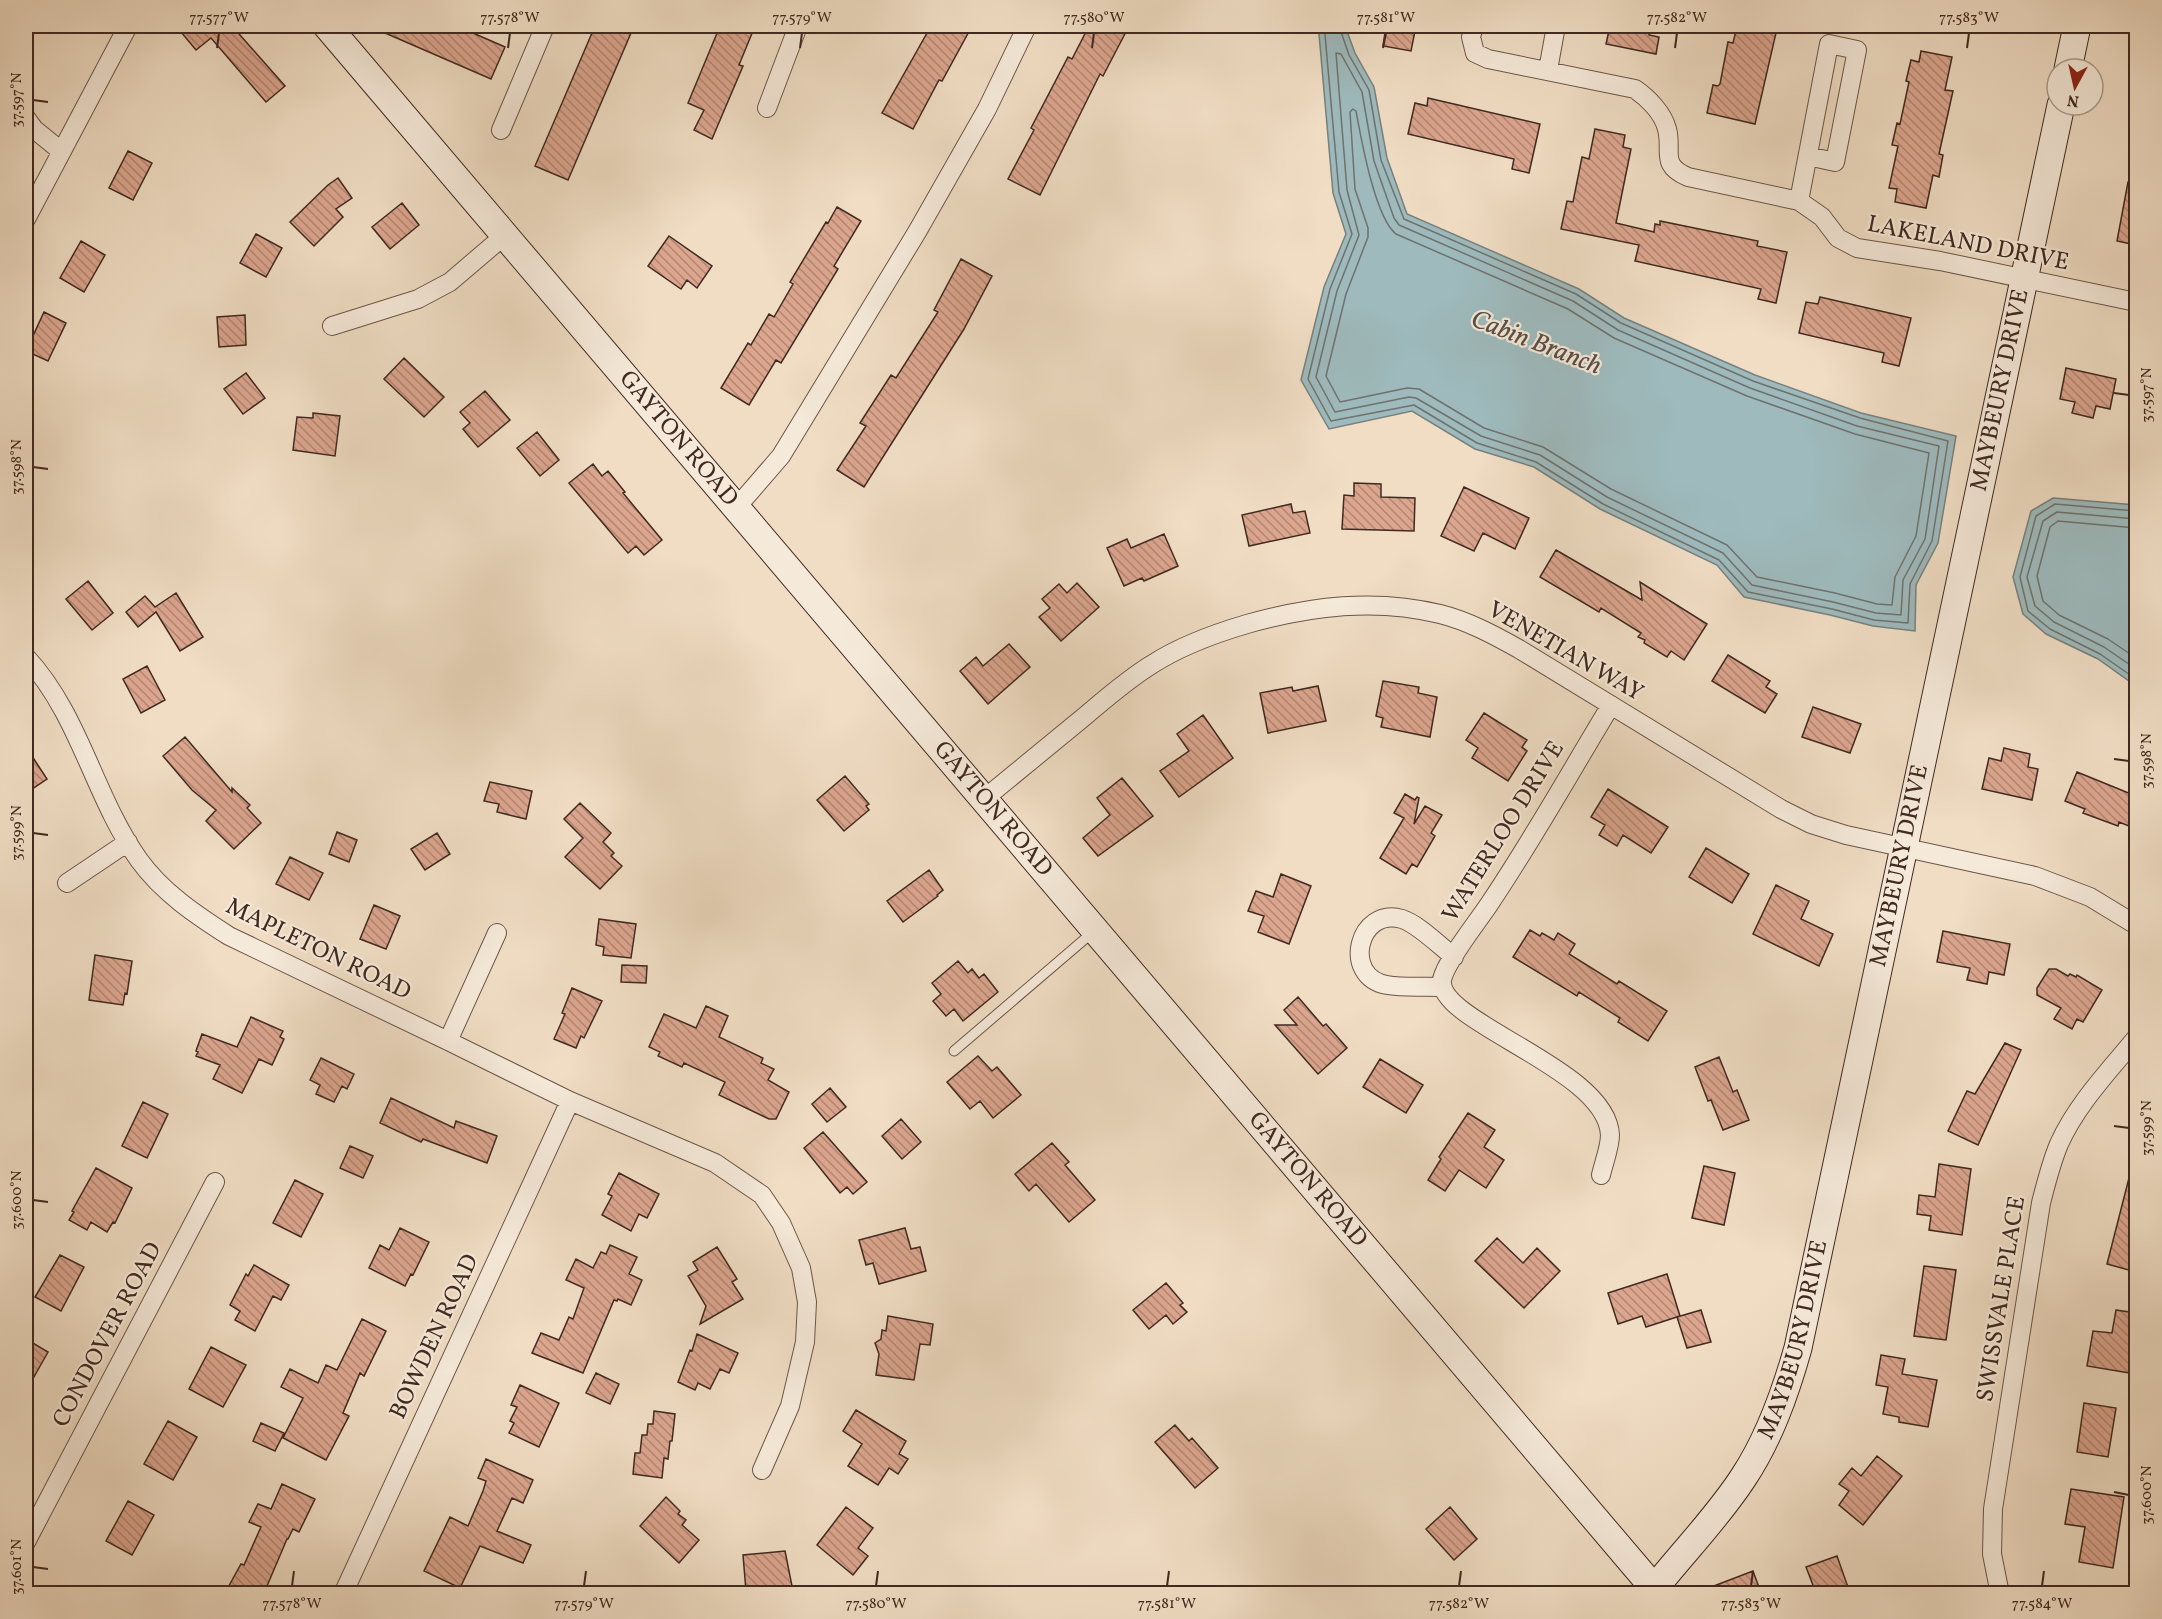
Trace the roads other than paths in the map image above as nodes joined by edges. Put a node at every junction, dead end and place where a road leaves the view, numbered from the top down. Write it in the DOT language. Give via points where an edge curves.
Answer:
graph roads {
  1 [pos="128,26"];
  2 [pos="327,26"];
  3 [pos="544,26"];
  4 [pos="798,26"];
  5 [pos="1027,26"];
  6 [pos="1474,26"];
  7 [pos="1556,26"];
  8 [pos="2077,26"];
  9 [pos="2071,57"];
  10 [pos="1548,70"];
  11 [pos="767,108"];
  12 [pos="2059,117"];
  13 [pos="26,118"];
  14 [pos="501,130"];
  15 [pos="61,151"];
  16 [pos="1808,156"];
  17 [pos="1799,201"];
  18 [pos="26,219"];
  19 [pos="505,235"];
  20 [pos="2025,279"];
  21 [pos="2136,302"];
  22 [pos="332,326"];
  23 [pos="736,508"];
  24 [pos="26,657"];
  25 [pos="1611,705"];
  26 [pos="984,800"];
  27 [pos="128,842"];
  28 [pos="1904,847"];
  29 [pos="67,883"];
  30 [pos="2136,925"];
  31 [pos="1095,930"];
  32 [pos="497,933"];
  33 [pos="1454,957"];
  34 [pos="1442,987"];
  35 [pos="2136,1038"];
  36 [pos="448,1041"];
  37 [pos="954,1051"];
  38 [pos="570,1101"];
  39 [pos="1601,1175"];
  40 [pos="215,1182"];
  41 [pos="762,1470"];
  42 [pos="26,1542"];
  43 [pos="1654,1592"];
  44 [pos="343,1593"];
  45 [pos="2000,1593"];
  1 -- 15 [label="street"];
  2 -- 19 [label="street, GAYTON ROAD"];
  3 -- 14 [label="street"];
  4 -- 11 [label="street"];
  5 -- 23 [label="street" via="987,109 910,243 781,456"];
  6 -- 10 [label="street, LAKELAND DRIVE" via="1471,37 1475,53"];
  7 -- 10 [label="street"];
  8 -- 9 [label="street"];
  10 -- 17 [label="street, LAKELAND DRIVE" via="1635,89 1644,96 1662,117 1668,130 1668,158 1680,174"];
  12 -- 20 [label="street, MAYBEURY DRIVE"];
  13 -- 15 [label="street"];
  15 -- 18 [label="street"];
  16 -- 16 [label="street" via="1835,162 1857,50 1829,44"];
  16 -- 17 [label="street"];
  17 -- 20 [label="street, LAKELAND DRIVE" via="1822,217 1838,238 1857,248"];
  19 -- 22 [label="street" via="450,282 418,299"];
  19 -- 23 [label="street, GAYTON ROAD"];
  20 -- 21 [label="street, LAKELAND DRIVE"];
  20 -- 28 [label="street, MAYBEURY DRIVE"];
  23 -- 26 [label="street, GAYTON ROAD"];
  24 -- 27 [label="street, MAPLETON ROAD" via="75,731"];
  25 -- 26 [label="street, VENETIAN WAY" via="1476,626 1442,615 1381,605 1312,609 1220,632 1152,664"];
  25 -- 28 [label="street, VENETIAN WAY" via="1810,824"];
  25 -- 33 [label="street, WATERLOO DRIVE"];
  26 -- 31 [label="street, GAYTON ROAD"];
  27 -- 29 [label="street"];
  27 -- 36 [label="street, MAPLETON ROAD" via="163,887 200,918 229,936"];
  28 -- 30 [label="street, VENETIAN WAY" via="2035,876 2090,897"];
  28 -- 43 [label="street, MAYBEURY DRIVE" via="1801,1337 1787,1387 1768,1434 1743,1478"];
  31 -- 37 [label="lane"];
  31 -- 43 [label="street, GAYTON ROAD"];
  32 -- 36 [label="street"];
  33 -- 34 [label="street, WATERLOO DRIVE" via="1444,973"];
  33 -- 34 [label="street" via="1402,919 1384,918 1367,930 1360,941 1362,967 1372,979 1386,985"];
  34 -- 39 [label="street" via="1449,1000 1465,1012 1558,1070 1593,1099 1610,1135"];
  35 -- 45 [label="street, SWISSVALE PLACE" via="2081,1106 2060,1142 2041,1203 1993,1509 1992,1554"];
  36 -- 38 [label="street, MAPLETON ROAD"];
  38 -- 41 [label="street, MAPLETON ROAD" via="715,1163 762,1195 781,1223 801,1268 807,1302 805,1342 790,1406"];
  38 -- 44 [label="street, BOWDEN ROAD"];
  40 -- 42 [label="street, CONDOVER ROAD"];
}
